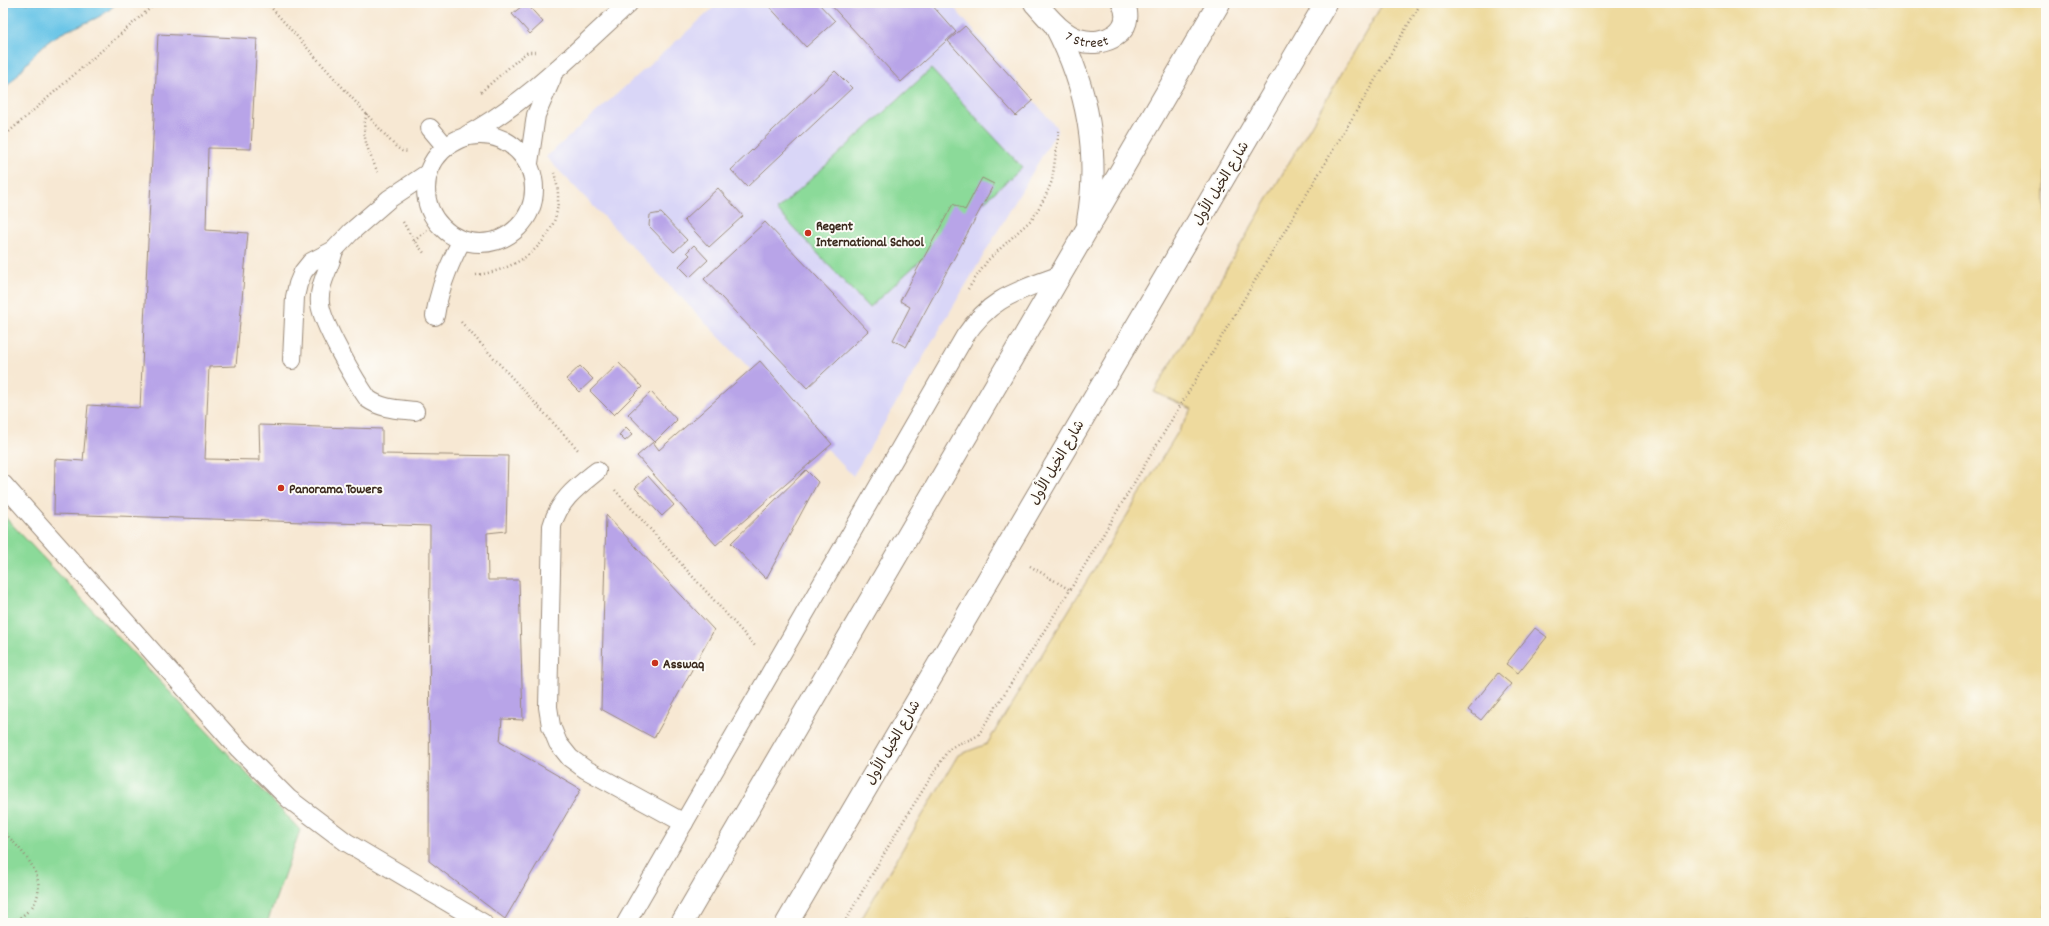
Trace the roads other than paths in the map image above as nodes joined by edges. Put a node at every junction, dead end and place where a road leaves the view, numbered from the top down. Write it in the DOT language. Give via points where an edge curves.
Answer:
graph roads {
  1 [pos="629,3"];
  2 [pos="1035,3"];
  3 [pos="1123,3"];
  4 [pos="1219,3"];
  5 [pos="1326,3"];
  6 [pos="1055,25"];
  7 [pos="557,69"];
  8 [pos="443,137"];
  9 [pos="529,163"];
  10 [pos="428,173"];
  11 [pos="1086,231"];
  12 [pos="462,240"];
  13 [pos="334,250"];
  14 [pos="1060,275"];
  15 [pos="435,316"];
  16 [pos="292,360"];
  17 [pos="415,411"];
  18 [pos="597,471"];
  19 [pos="3,484"];
  20 [pos="684,823"];
  21 [pos="483,923"];
  22 [pos="626,923"];
  23 [pos="682,923"];
  24 [pos="787,923"];
  1 -- 7 [label="lane"];
  2 -- 6 [label="main road, 7 Street"];
  3 -- 6 [label="main road, 7 Street" via="1125,20 1120,32 1109,40 1095,43 1080,41"];
  4 -- 11 [label="main road"];
  5 -- 24 [label="main road, شارع الخيل الأول"];
  6 -- 11 [label="main road" via="1073,62 1085,102 1092,153 1090,206"];
  7 -- 8 [label="lane" via="511,107"];
  7 -- 9 [label="lane" via="536,114"];
  8 -- 9 [label="lane" via="480,134 499,138 516,148"];
  8 -- 10 [label="lane"];
  9 -- 12 [label="lane" via="534,181 534,200 527,217 515,231 498,240 480,244"];
  10 -- 12 [label="lane" via="426,190 429,207 437,222 448,233"];
  10 -- 13 [label="lane" via="389,199"];
  11 -- 14 [label="main road"];
  12 -- 15 [label="lane" via="447,271"];
  13 -- 16 [label="lane" via="311,262 298,284"];
  13 -- 17 [label="lane" via="320,292 320,303 326,323 368,399 387,408"];
  14 -- 20 [label="lane" via="996,302 974,324"];
  14 -- 23 [label="main road"];
  18 -- 20 [label="lane" via="564,500 556,512 552,526 548,707 551,726 558,743 575,762"];
  19 -- 21 [label="lane" via="239,749 289,799 346,842"];
  20 -- 22 [label="lane"];
}
